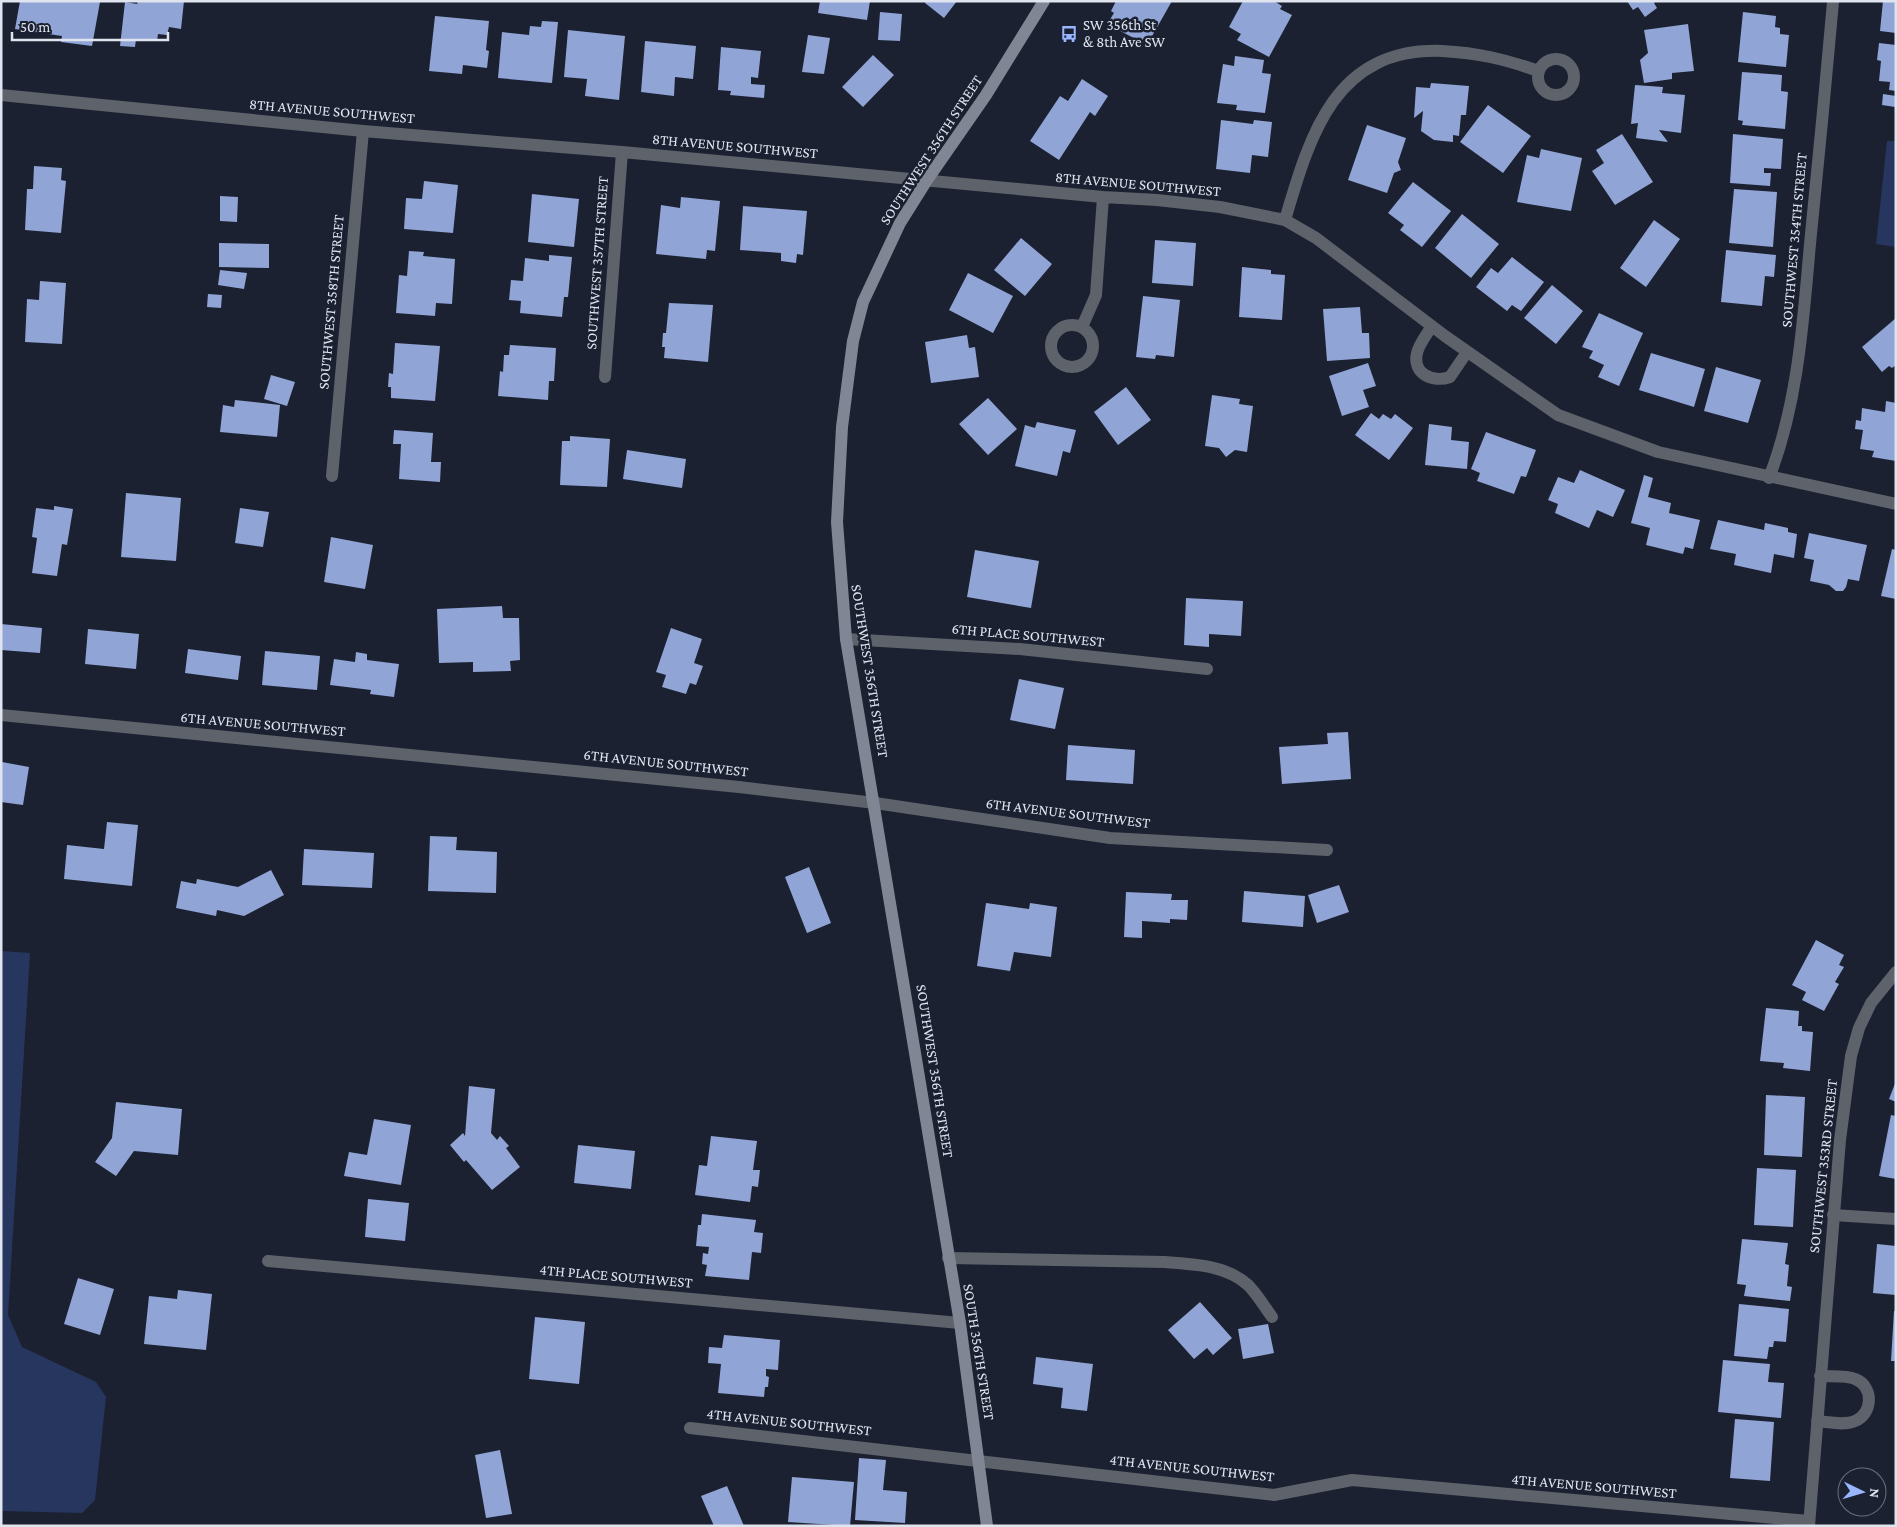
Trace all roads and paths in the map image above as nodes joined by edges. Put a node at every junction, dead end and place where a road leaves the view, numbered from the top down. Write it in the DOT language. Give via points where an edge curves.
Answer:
graph roads {
  1 [pos="1044,1"];
  2 [pos="1833,2"];
  3 [pos="1538,71"];
  4 [pos="1,95"];
  5 [pos="363,131"];
  6 [pos="622,152"];
  7 [pos="927,180"];
  8 [pos="1103,197"];
  9 [pos="1285,220"];
  10 [pos="1432,326"];
  11 [pos="1082,327"];
  12 [pos="1467,352"];
  13 [pos="605,377"];
  14 [pos="332,476"];
  15 [pos="1769,478"];
  16 [pos="1896,504"];
  17 [pos="846,639"];
  18 [pos="1207,669"];
  19 [pos="1,715"];
  20 [pos="875,803"];
  21 [pos="1327,850"];
  22 [pos="1896,972"];
  23 [pos="936,1183"];
  24 [pos="1833,1215"];
  25 [pos="1896,1219"];
  26 [pos="948,1258"];
  27 [pos="268,1261"];
  28 [pos="1272,1317"];
  29 [pos="960,1323"];
  30 [pos="1820,1376"];
  31 [pos="1817,1421"];
  32 [pos="690,1428"];
  33 [pos="979,1460"];
  34 [pos="1809,1523"];
  35 [pos="987,1526"];
  1 -- 7 [label="main road, SOUTHWEST 356TH STREET" via="986,95"];
  2 -- 15 [label="street, SOUTHWEST 354TH STREET" via="1802,333 1783,438"];
  3 -- 9 [label="street" via="1506,59 1437,51 1408,53 1370,65 1344,88 1314,136"];
  4 -- 5 [label="street, 8TH AVENUE SOUTHWEST"];
  5 -- 6 [label="street, 8TH AVENUE SOUTHWEST"];
  5 -- 14 [label="street, SOUTHWEST 358TH STREET"];
  6 -- 7 [label="street, 8TH AVENUE SOUTHWEST"];
  6 -- 13 [label="street, SOUTHWEST 357TH STREET"];
  7 -- 8 [label="street, 8TH AVENUE SOUTHWEST"];
  7 -- 17 [label="main road, SOUTHWEST 356TH STREET" via="900,222 881,262 863,302 853,341 842,427 837,522"];
  8 -- 9 [label="street, 8TH AVENUE SOUTHWEST" via="1220,207"];
  8 -- 11 [label="street" via="1096,295"];
  9 -- 10 [label="street, 8TH AVENUE SOUTHWEST" via="1316,238"];
  10 -- 12 [label="street, 8TH AVENUE SOUTHWEST"];
  10 -- 12 [label="street" via="1417,351 1416,359 1417,366 1427,378 1450,377"];
  12 -- 15 [label="street, 8TH AVENUE SOUTHWEST" via="1558,415 1658,452"];
  15 -- 16 [label="street, 8TH AVENUE SOUTHWEST"];
  17 -- 18 [label="street, 6TH PLACE SOUTHWEST" via="1020,649"];
  17 -- 20 [label="main road, SOUTHWEST 356TH STREET"];
  19 -- 20 [label="street, 6TH AVENUE SOUTHWEST" via="586,771"];
  20 -- 21 [label="street, 6TH AVENUE SOUTHWEST" via="1110,838"];
  20 -- 23 [label="main road, SOUTHWEST 356TH STREET"];
  22 -- 24 [label="street, SOUTHWEST 353RD STREET" via="1871,1003 1851,1056"];
  23 -- 26 [label="main road, SOUTH 356TH STREET"];
  24 -- 25 [label="street"];
  24 -- 30 [label="street, SOUTHWEST 353RD STREET"];
  26 -- 28 [label="street" via="1165,1262 1200,1266 1223,1271 1243,1281"];
  26 -- 29 [label="main road, SOUTH 356TH STREET"];
  27 -- 29 [label="street, 4TH PLACE SOUTHWEST"];
  29 -- 33 [label="main road, SOUTH 356TH STREET"];
  30 -- 31 [label="street, SOUTHWEST 353RD STREET"];
  30 -- 31 [label="street" via="1857,1380 1863,1384 1870,1398 1866,1414 1853,1422"];
  31 -- 34 [label="street, SOUTHWEST 353RD STREET"];
  32 -- 33 [label="street, 4TH AVENUE SOUTHWEST"];
  33 -- 34 [label="street, 4TH AVENUE SOUTHWEST" via="1274,1495 1352,1480"];
  33 -- 35 [label="main road, SOUTH 356TH STREET"];
}
